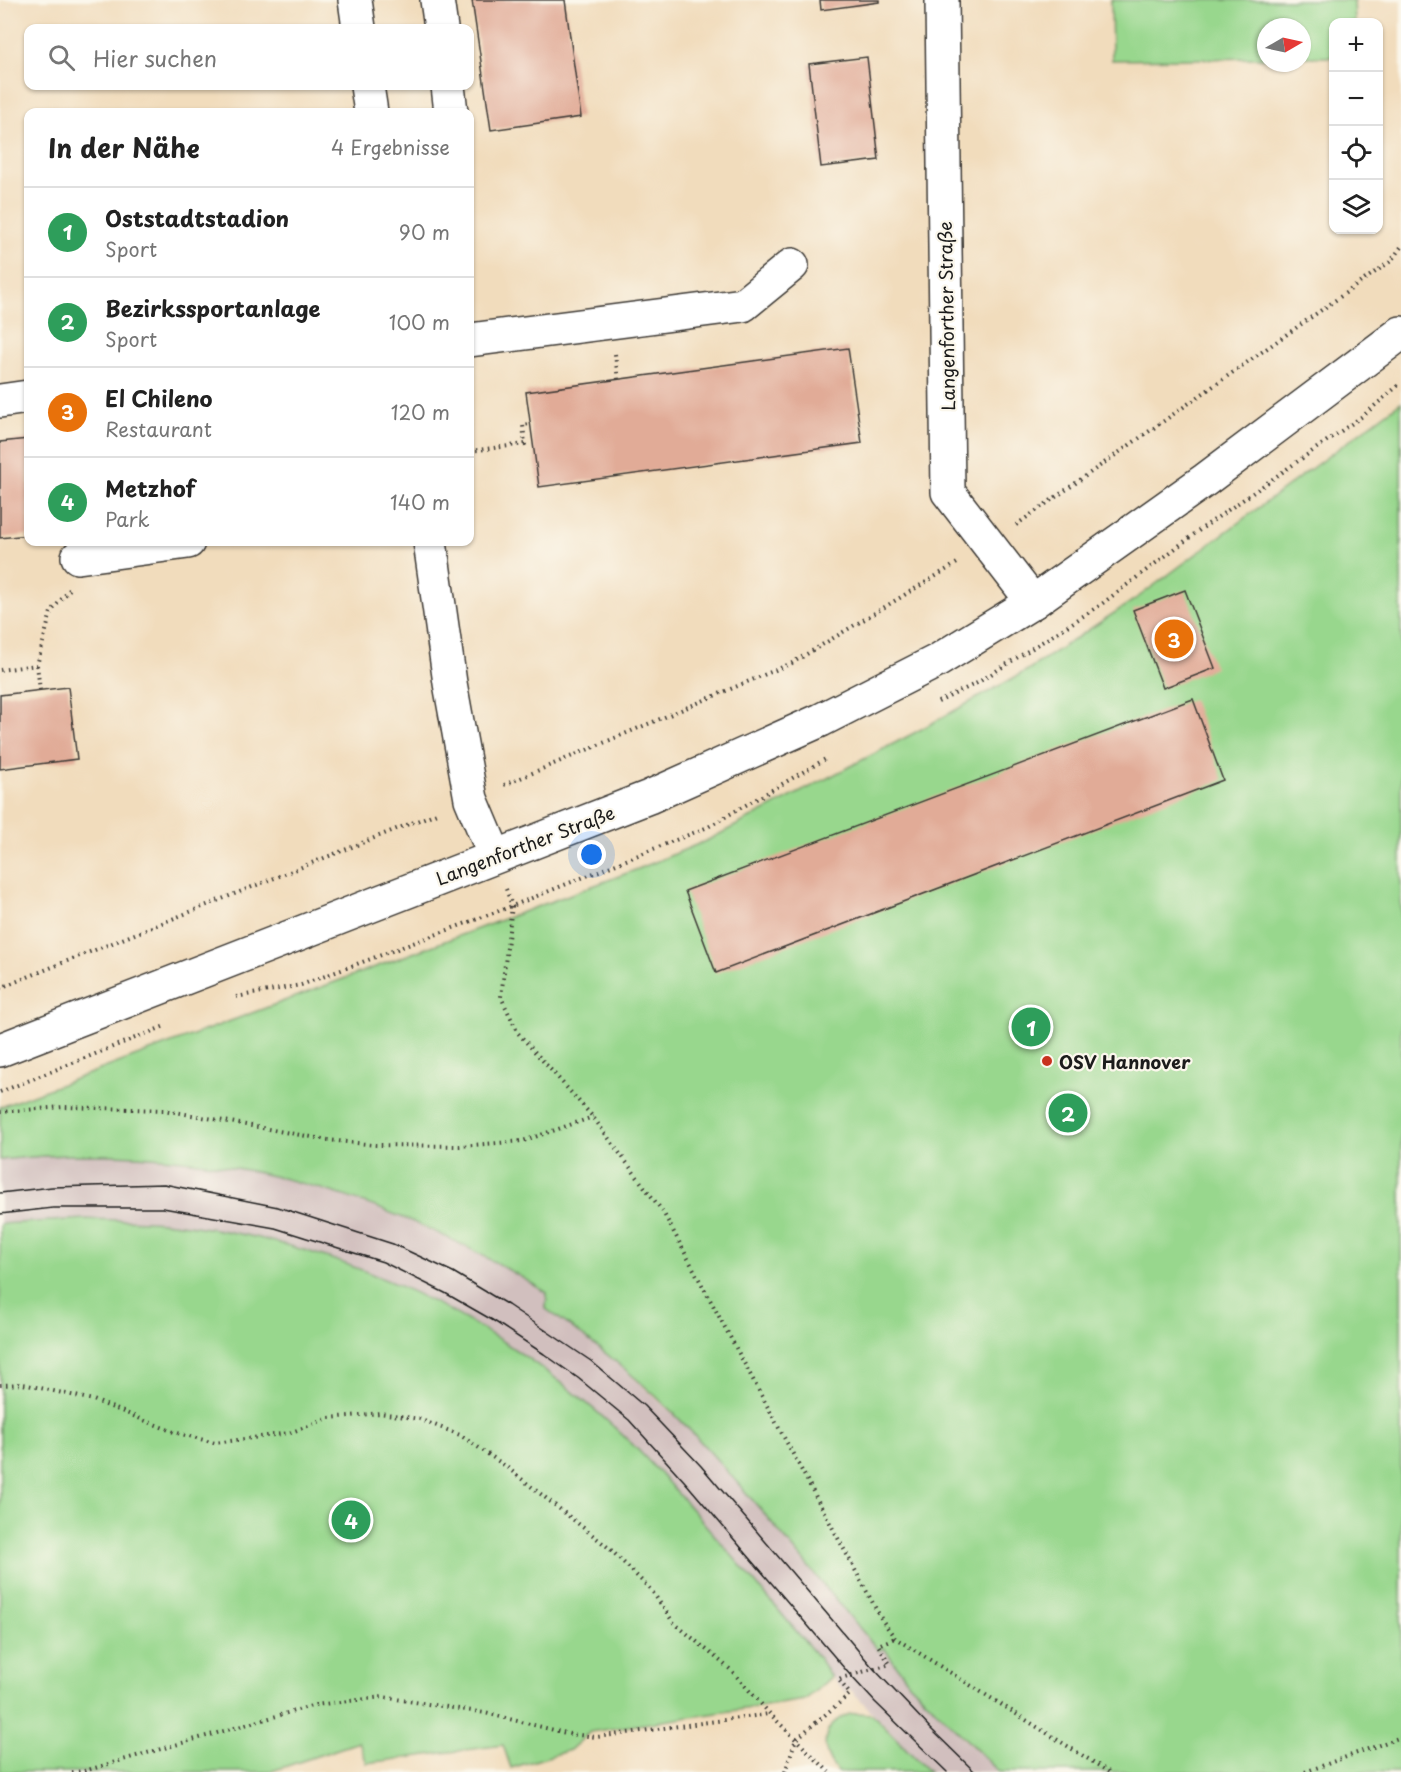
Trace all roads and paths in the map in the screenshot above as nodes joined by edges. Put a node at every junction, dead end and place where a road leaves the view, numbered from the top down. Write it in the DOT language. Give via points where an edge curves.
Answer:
graph roads {
  1 [pos="355,0"];
  2 [pos="438,0"];
  3 [pos="942,0"];
  4 [pos="358,24"];
  5 [pos="441,24"];
  6 [pos="368,90"];
  7 [pos="448,90"];
  8 [pos="370,108"];
  9 [pos="451,108"];
  10 [pos="1401,247"];
  11 [pos="792,265"];
  12 [pos="1401,333"];
  13 [pos="474,339"];
  14 [pos="24,398"];
  15 [pos="0,401"];
  16 [pos="530,424"];
  17 [pos="474,451"];
  18 [pos="989,544"];
  19 [pos="159,546"];
  20 [pos="431,546"];
  21 [pos="78,557"];
  22 [pos="1033,602"];
  23 [pos="37,665"];
  24 [pos="0,670"];
  25 [pos="40,690"];
  26 [pos="495,856"];
  27 [pos="226,1001"];
  28 [pos="172,1023"];
  29 [pos="0,1050"];
  30 [pos="0,1092"];
  31 [pos="0,1112"];
  32 [pos="593,1117"];
  33 [pos="0,1385"];
  34 [pos="895,1638"];
  35 [pos="770,1714"];
  36 [pos="1401,1737"];
  37 [pos="796,1739"];
  38 [pos="72,1772"];
  39 [pos="785,1772"];
  40 [pos="829,1772"];
  41 [pos="1109,1772"];
  42 [pos="1305,1772"];
  1 -- 4 [label="main road"];
  2 -- 5 [label="main road"];
  3 -- 18 [label="main road, Langenforther Straße" via="948,492"];
  6 -- 8 [label="main road"];
  7 -- 9 [label="main road"];
  10 -- 18 [label="path" via="1391,261"];
  11 -- 13 [label="main road" via="743,305"];
  12 -- 22 [label="main road, Langenforther Straße" via="1205,480"];
  14 -- 15 [label="main road"];
  16 -- 17 [label="path" via="523,425 525,444"];
  18 -- 22 [label="main road, Langenforther Straße"];
  19 -- 21 [label="main road"];
  20 -- 26 [label="main road" via="471,798"];
  21 -- 23 [label="path" via="81,576 51,612"];
  22 -- 26 [label="main road, Langenforther Straße" via="937,661 821,720 649,797"];
  23 -- 24 [label="path"];
  23 -- 25 [label="path"];
  26 -- 29 [label="main road, Langenforther Straße"];
  27 -- 32 [label="path" via="301,985 512,906 501,997 519,1033"];
  28 -- 30 [label="path"];
  31 -- 32 [label="path" via="63,1107 164,1110 328,1140 460,1146 523,1141"];
  32 -- 34 [label="path" via="663,1212"];
  33 -- 35 [label="path" via="23,1384 93,1400 174,1432 215,1443 289,1433 329,1418 380,1413 419,1419 460,1435 609,1548 652,1591 673,1622 730,1670"];
  34 -- 37 [label="path" via="878,1645 890,1664 838,1679 850,1694"];
  34 -- 41 [label="path"];
  35 -- 37 [label="path"];
  35 -- 38 [label="path" via="597,1737 383,1697 315,1705"];
  36 -- 42 [label="path"];
  37 -- 39 [label="path"];
  37 -- 40 [label="path"];
}
